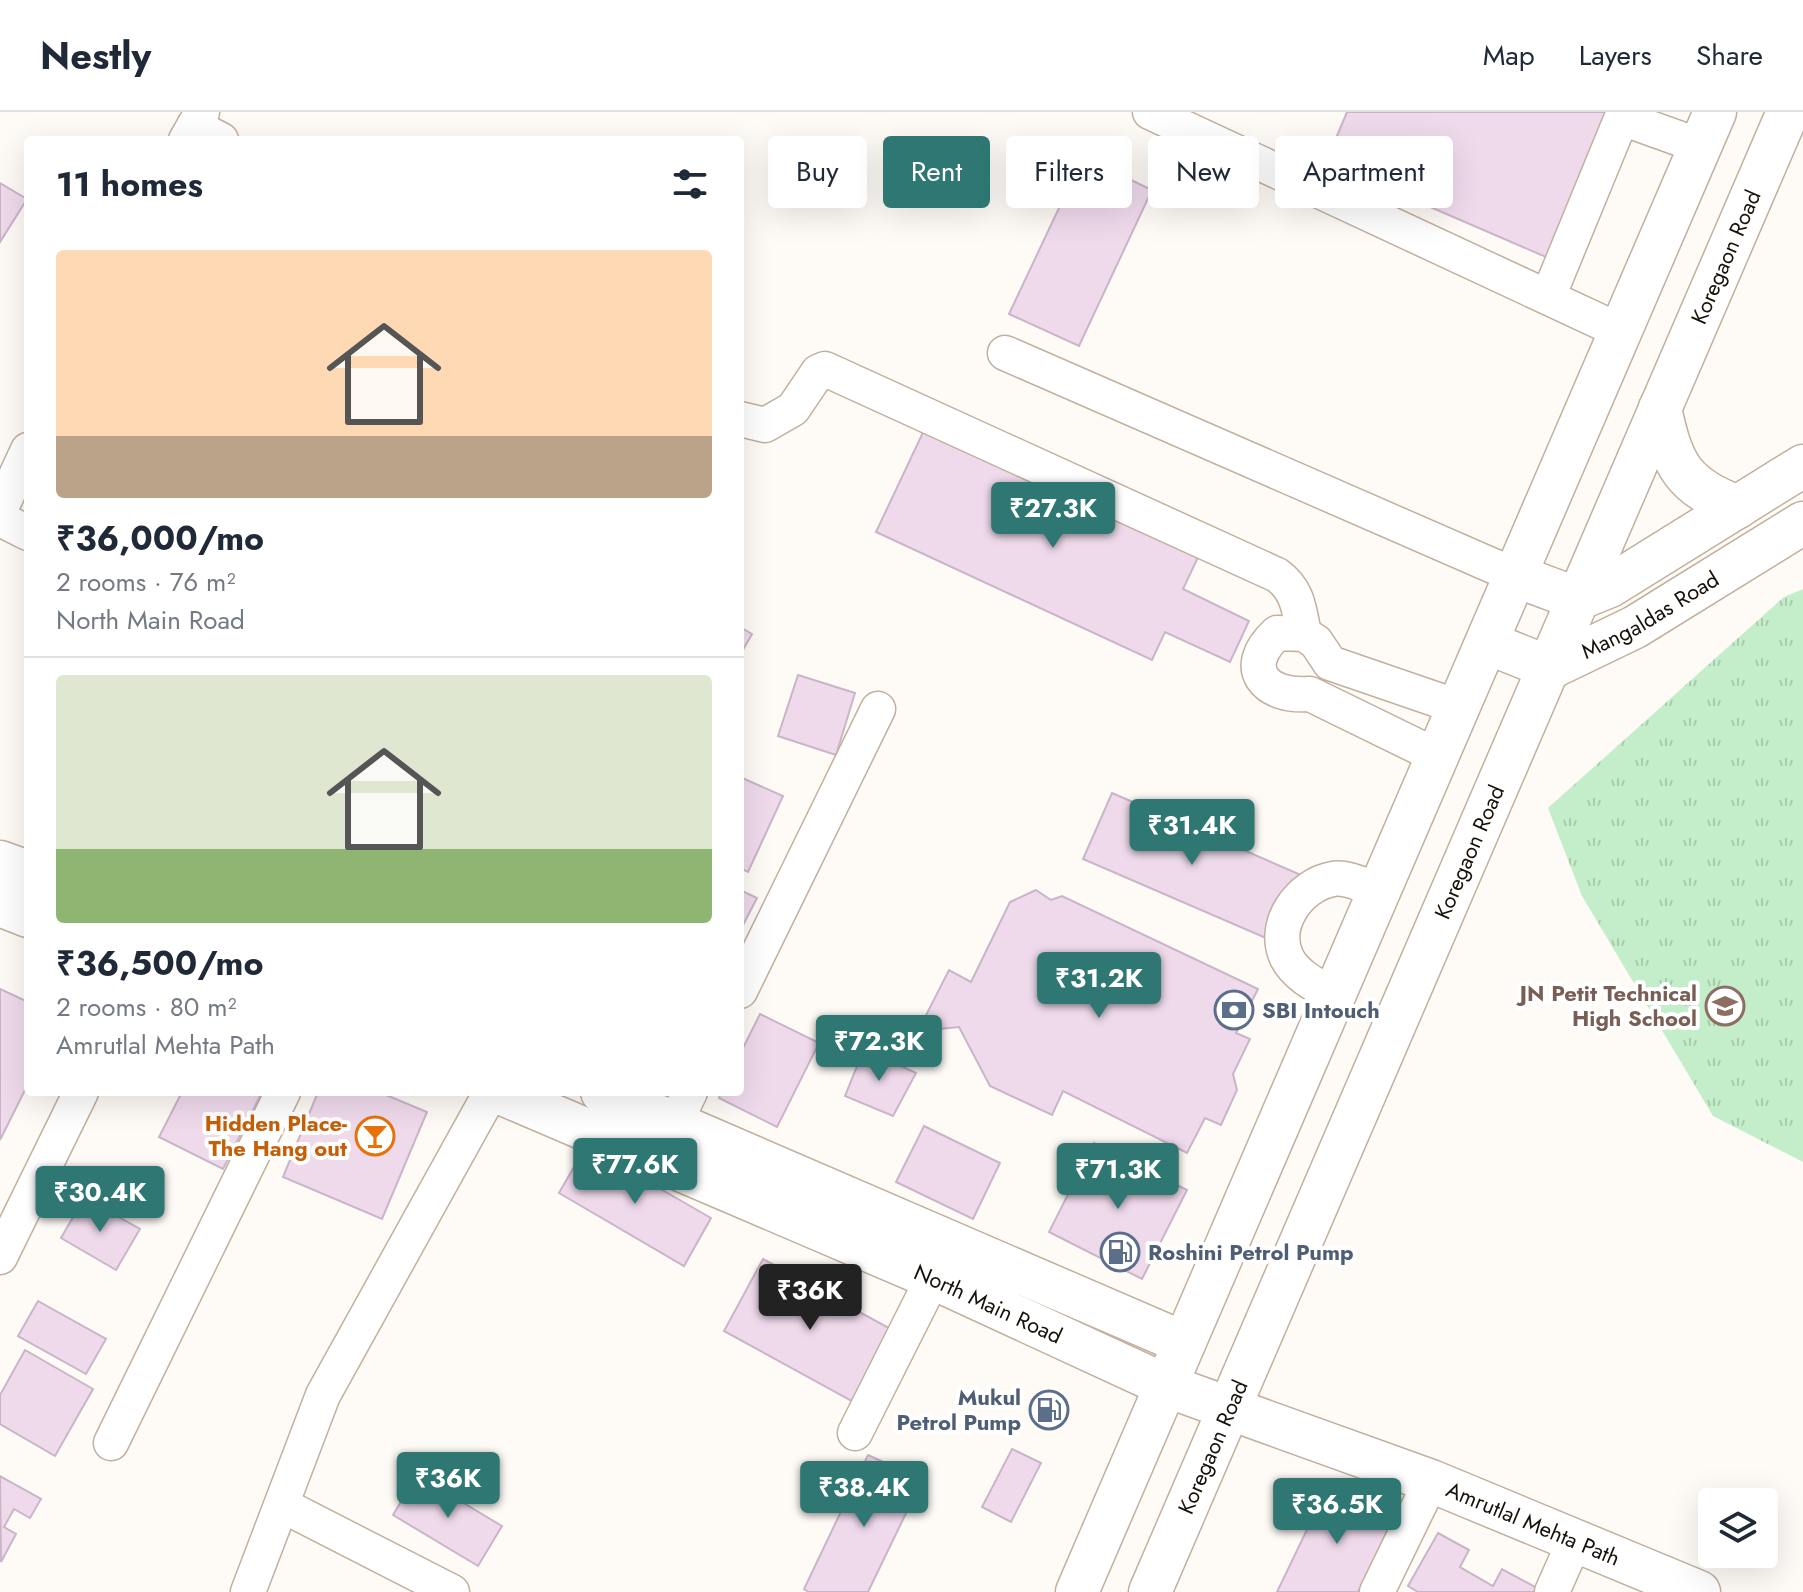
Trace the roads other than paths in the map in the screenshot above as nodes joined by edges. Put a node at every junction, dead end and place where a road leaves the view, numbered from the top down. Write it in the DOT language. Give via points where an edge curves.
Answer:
graph roads {
  1 [pos="1150,112"];
  2 [pos="1788,112"];
  3 [pos="1623,115"];
  4 [pos="1708,129"];
  5 [pos="1548,297"];
  6 [pos="1620,331"];
  7 [pos="1005,353"];
  8 [pos="1660,408"];
  9 [pos="744,421"];
  10 [pos="24,459"];
  11 [pos="1803,466"];
  12 [pos="1738,507"];
  13 [pos="0,510"];
  14 [pos="0,519"];
  15 [pos="1803,523"];
  16 [pos="24,531"];
  17 [pos="1516,576"];
  18 [pos="1578,599"];
  19 [pos="1304,634"];
  20 [pos="1488,643"];
  21 [pos="1550,668"];
  22 [pos="1461,708"];
  23 [pos="878,709"];
  24 [pos="1439,757"];
  25 [pos="0,862"];
  26 [pos="24,871"];
  27 [pos="1381,891"];
  28 [pos="0,905"];
  29 [pos="24,914"];
  30 [pos="744,983"];
  31 [pos="1335,996"];
  32 [pos="79,1096"];
  33 [pos="281,1096"];
  34 [pos="489,1096"];
  35 [pos="507,1096"];
  36 [pos="622,1096"];
  37 [pos="683,1108"];
  38 [pos="0,1257"];
  39 [pos="933,1278"];
  40 [pos="1184,1343"];
  41 [pos="1167,1386"];
  42 [pos="1229,1410"];
  43 [pos="855,1433"];
  44 [pos="111,1443"];
  45 [pos="1431,1481"];
  46 [pos="282,1505"];
  47 [pos="1575,1540"];
  48 [pos="248,1592"];
  49 [pos="452,1592"];
  50 [pos="1077,1592"];
  51 [pos="1150,1592"];
  52 [pos="1377,1592"];
  53 [pos="1552,1592"];
  54 [pos="1699,1592"];
  1 -- 5 [label="street"];
  2 -- 8 [label="main road, Koregaon Road"];
  3 -- 4 [label="street"];
  3 -- 5 [label="street"];
  4 -- 6 [label="main road"];
  5 -- 6 [label="street"];
  6 -- 17 [label="main road"];
  7 -- 17 [label="street"];
  8 -- 12 [label="main road" via="1680,469 1703,494"];
  8 -- 18 [label="main road, Koregaon Road"];
  9 -- 19 [label="street" via="765,425 793,409 825,369 1277,575 1297,597"];
  10 -- 13 [label="street"];
  11 -- 12 [label="main road, Mangaldas Road"];
  12 -- 18 [label="main road, Mangaldas Road" via="1610,586"];
  14 -- 16 [label="street"];
  15 -- 21 [label="main road, Mangaldas Road" via="1635,627"];
  17 -- 18 [label="main road"];
  17 -- 20 [label="main road"];
  18 -- 21 [label="main road, Koregaon Road"];
  19 -- 22 [label="street" via="1330,663"];
  19 -- 24 [label="street" via="1277,633 1263,645 1257,661 1271,690 1290,696 1310,694"];
  20 -- 21 [label="main road"];
  20 -- 22 [label="main road"];
  21 -- 42 [label="main road, Koregaon Road"];
  22 -- 24 [label="main road"];
  23 -- 30 [label="street"];
  24 -- 27 [label="main road"];
  25 -- 26 [label="main road"];
  27 -- 31 [label="main road"];
  27 -- 31 [label="street" via="1336,878 1311,887 1290,909 1281,932 1287,959 1307,981"];
  28 -- 29 [label="main road"];
  31 -- 40 [label="main road"];
  32 -- 38 [label="street"];
  33 -- 44 [label="street"];
  34 -- 46 [label="street" via="323,1395"];
  35 -- 39 [label="main road, North Main Road"];
  36 -- 37 [label="main road, North Main Road"];
  37 -- 40 [label="main road, North Main Road"];
  39 -- 41 [label="main road, North Main Road"];
  39 -- 43 [label="street"];
  40 -- 41 [label="main road"];
  41 -- 42 [label="main road, North Main Road"];
  41 -- 50 [label="main road"];
  42 -- 45 [label="main road, Amrutlal Mehta Path"];
  42 -- 51 [label="main road, Koregaon Road"];
  45 -- 47 [label="main road, Amrutlal Mehta Path"];
  45 -- 52 [label="street"];
  46 -- 48 [label="street"];
  46 -- 49 [label="street"];
  47 -- 53 [label="street"];
  47 -- 54 [label="main road, Amrutlal Mehta Path"];
}
